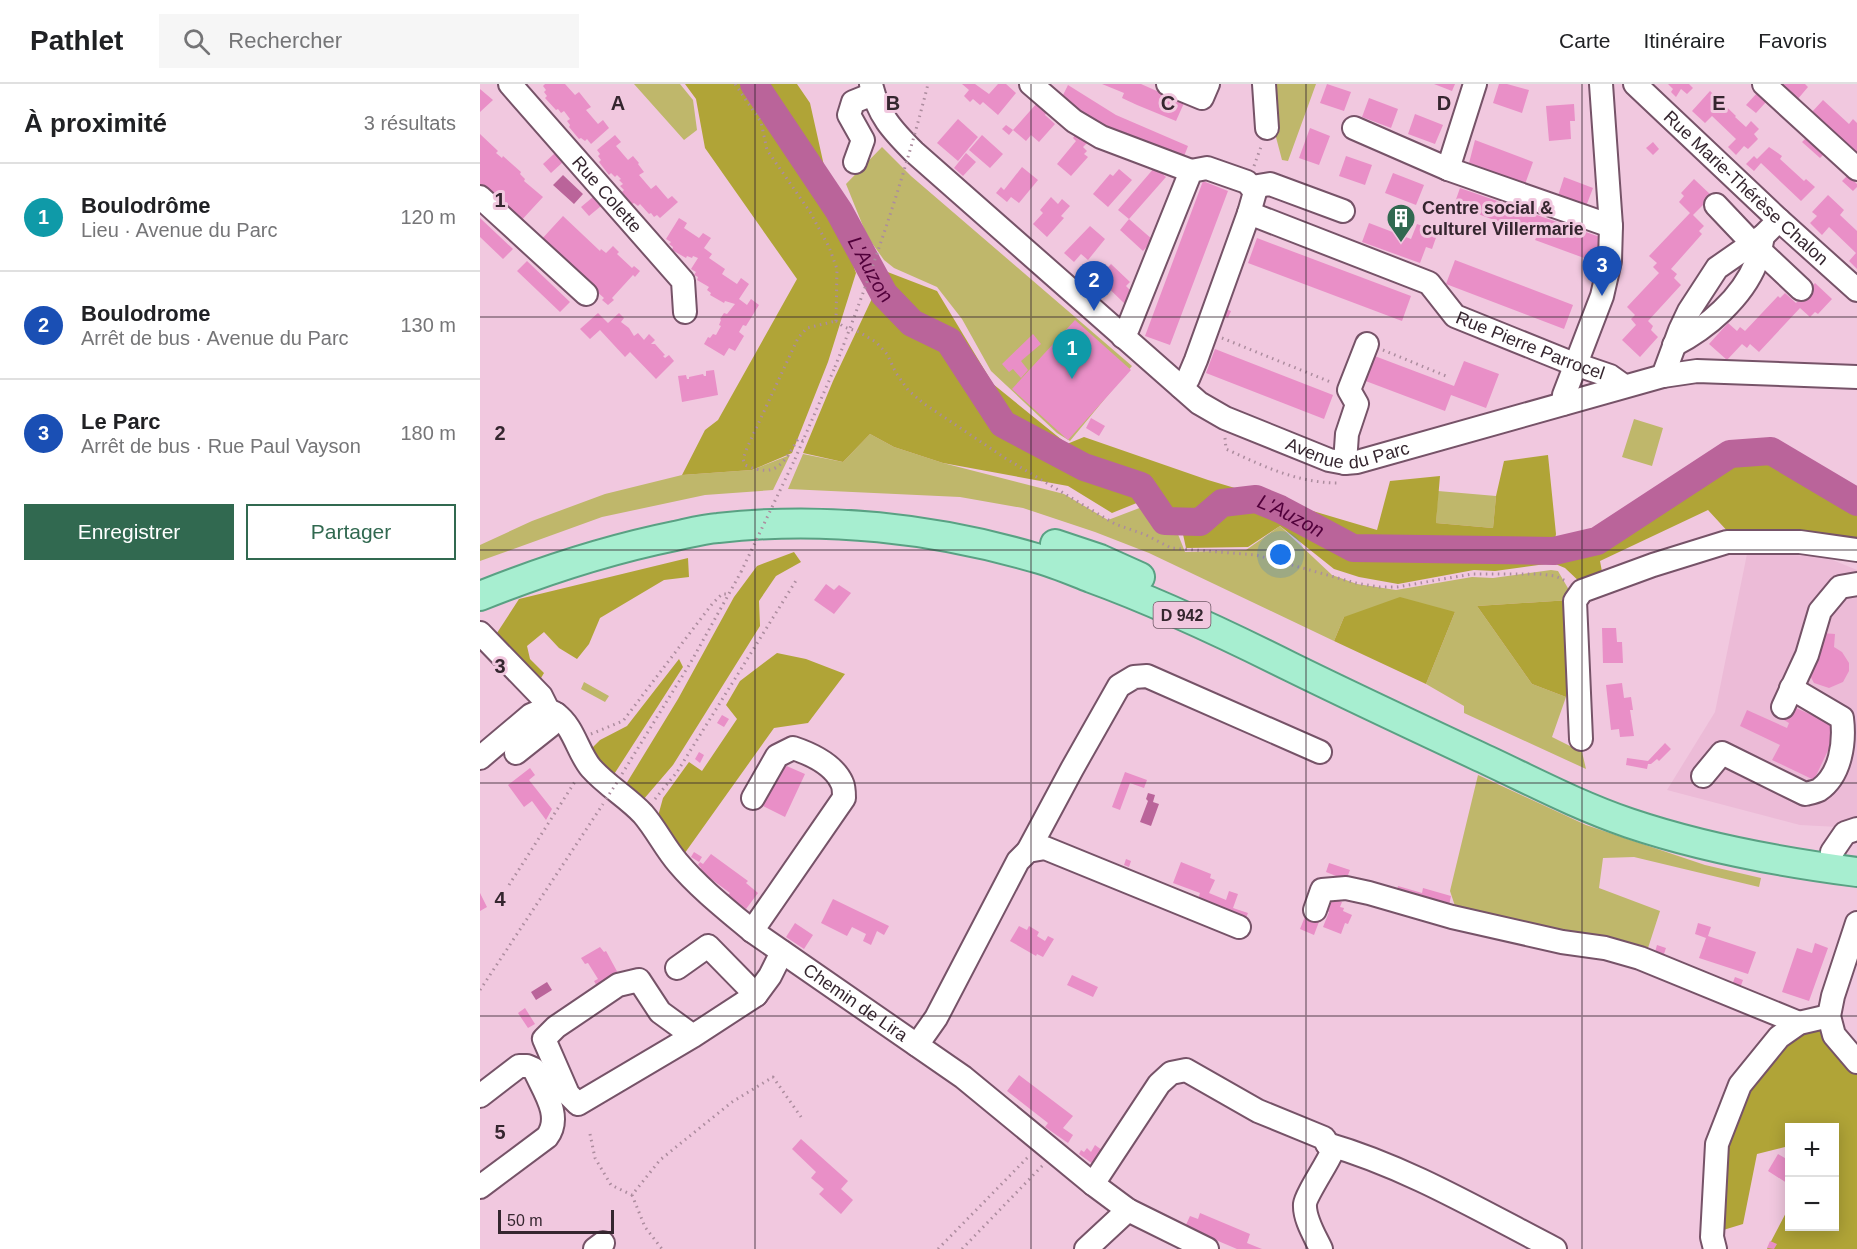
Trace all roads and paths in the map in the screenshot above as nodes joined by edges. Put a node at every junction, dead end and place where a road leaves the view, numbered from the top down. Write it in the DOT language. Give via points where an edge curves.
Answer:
graph roads {
  1 [pos="510,84"];
  2 [pos="735,84"];
  3 [pos="928,84"];
  4 [pos="1031,84"];
  5 [pos="1168,84"];
  6 [pos="1208,84"];
  7 [pos="1264,84"];
  8 [pos="1475,84"];
  9 [pos="1601,84"];
  10 [pos="1635,84"];
  11 [pos="1764,84"];
  12 [pos="872,89"];
  13 [pos="1267,128"];
  14 [pos="1354,128"];
  15 [pos="855,162"];
  16 [pos="1448,169"];
  17 [pos="1857,169"];
  18 [pos="1191,171"];
  19 [pos="1250,184"];
  20 [pos="480,197"];
  21 [pos="1716,205"];
  22 [pos="1343,211"];
  23 [pos="1248,213"];
  24 [pos="1779,220"];
  25 [pos="1611,226"];
  26 [pos="1758,243"];
  27 [pos="1801,289"];
  28 [pos="1857,290"];
  29 [pos="586,294"];
  30 [pos="685,312"];
  31 [pos="836,321"];
  32 [pos="1206,332"];
  33 [pos="1123,337"];
  34 [pos="1367,344"];
  35 [pos="1674,345"];
  36 [pos="1576,364"];
  37 [pos="1446,376"];
  38 [pos="1663,376"];
  39 [pos="1857,377"];
  40 [pos="1624,386"];
  41 [pos="1181,387"];
  42 [pos="1349,390"];
  43 [pos="1563,404"];
  44 [pos="803,441"];
  45 [pos="1345,463"];
  46 [pos="1857,550"];
  47 [pos="480,577"];
  48 [pos="797,579"];
  49 [pos="1857,584"];
  50 [pos="1582,591"];
  51 [pos="728,594"];
  52 [pos="480,596"];
  53 [pos="480,633"];
  54 [pos="552,712"];
  55 [pos="1581,739"];
  56 [pos="575,740"];
  57 [pos="1320,752"];
  58 [pos="516,753"];
  59 [pos="480,759"];
  60 [pos="587,763"];
  61 [pos="1703,776"];
  62 [pos="753,798"];
  63 [pos="643,814"];
  64 [pos="1857,829"];
  65 [pos="1028,851"];
  66 [pos="1844,853"];
  67 [pos="1857,872"];
  68 [pos="509,885"];
  69 [pos="1315,910"];
  70 [pos="1857,923"];
  71 [pos="1239,927"];
  72 [pos="752,931"];
  73 [pos="782,952"];
  74 [pos="677,968"];
  75 [pos="480,990"];
  76 [pos="756,995"];
  77 [pos="1828,1016"];
  78 [pos="1799,1023"];
  79 [pos="693,1036"];
  80 [pos="917,1046"];
  81 [pos="1857,1062"];
  82 [pos="480,1096"];
  83 [pos="801,1117"];
  84 [pos="590,1134"];
  85 [pos="1327,1144"];
  86 [pos="1049,1148"];
  87 [pos="484,1177"];
  88 [pos="1093,1184"];
  89 [pos="632,1195"];
  90 [pos="1128,1210"];
  91 [pos="662,1249"];
  92 [pos="938,1249"];
  93 [pos="962,1249"];
  94 [pos="1086,1249"];
  95 [pos="1207,1249"];
  96 [pos="1321,1249"];
  97 [pos="1555,1249"];
  98 [pos="1715,1249"];
  1 -- 30 [label="street, Rue Colette" via="683,281"];
  2 -- 31 [label="path" via="761,123 767,150 829,247 837,269"];
  3 -- 44 [label="path, bridge" via="876,255"];
  4 -- 18 [label="street" via="1074,121 1101,137"];
  5 -- 6 [label="street" via="1202,98"];
  7 -- 13 [label="street"];
  8 -- 16 [label="street"];
  9 -- 25 [label="street"];
  10 -- 24 [label="street, Rue Marie-Thérèse Chalon"];
  11 -- 17 [label="street"];
  12 -- 15 [label="street" via="853,102 849,115 862,141"];
  12 -- 33 [label="street, Avenue du Parc" via="886,123"];
  13 -- 19 [label="path"];
  14 -- 16 [label="street"];
  16 -- 25 [label="street"];
  18 -- 19 [label="street" via="1207,168"];
  18 -- 33 [label="street"];
  19 -- 22 [label="street" via="1270,184"];
  19 -- 23 [label="street" via="1255,192"];
  20 -- 29 [label="street"];
  21 -- 26 [label="street"];
  23 -- 32 [label="street"];
  23 -- 36 [label="street, Rue Pierre Parrocel" via="1429,283 1455,316"];
  24 -- 26 [label="street"];
  24 -- 28 [label="street, Rue Marie-Thérèse Chalon"];
  25 -- 36 [label="street" via="1602,296"];
  26 -- 27 [label="street"];
  26 -- 35 [label="street" via="1717,268 1689,311"];
  26 -- 35 [label="street" via="1757,263 1740,291 1708,323"];
  31 -- 44 [label="path" via="807,328 798,338 747,448 745,465 776,470 798,439"];
  31 -- 50 [label="path" via="876,342 908,390 923,403 1115,524 1171,548 1256,555 1379,586 1397,587 1472,574 1528,574 1555,576"];
  32 -- 41 [label="street" via="1188,379"];
  32 -- 42 [label="path"];
  33 -- 41 [label="street, Avenue du Parc"];
  34 -- 37 [label="path"];
  34 -- 42 [label="street"];
  35 -- 38 [label="street"];
  36 -- 40 [label="street, Rue Pierre Parrocel" via="1610,376"];
  36 -- 43 [label="street"];
  38 -- 39 [label="street, Avenue du Parc" via="1697,371"];
  38 -- 40 [label="street, Avenue du Parc"];
  40 -- 43 [label="street, Avenue du Parc"];
  41 -- 45 [label="street, Avenue du Parc" via="1225,418"];
  42 -- 45 [label="street" via="1357,404 1347,434"];
  43 -- 45 [label="street, Avenue du Parc"];
  44 -- 51 [label="path, bridge"];
  46 -- 50 [label="street" via="1800,542 1727,542"];
  47 -- 66 [label="main road, D 942" via="572,543 710,511 840,506 973,523 1041,539 1100,560 1215,610 1548,769 1667,818 1783,845"];
  48 -- 63 [label="path" via="677,772"];
  49 -- 61 [label="street" via="1840,587 1820,611 1807,655 1787,698 1842,718 1844,734 1838,768 1818,791 1805,794 1722,753"];
  50 -- 55 [label="street" via="1575,601"];
  51 -- 56 [label="path" via="722,594 712,604 623,721"];
  51 -- 75 [label="path, bridge" via="618,781"];
  52 -- 67 [label="main road, D 942" via="622,546 716,528 832,524 973,541 1040,559 1207,625 1366,704 1626,822 1708,847"];
  53 -- 54 [label="street, Chemin de Lira"];
  54 -- 56 [label="street, Chemin de Lira" via="565,722"];
  54 -- 58 [label="street" via="550,726"];
  54 -- 59 [label="street" via="531,715"];
  56 -- 60 [label="street, Chemin de Lira"];
  57 -- 65 [label="street" via="1147,676 1134,678 1119,686"];
  60 -- 63 [label="street, Chemin de Lira"];
  60 -- 68 [label="path"];
  62 -- 72 [label="street" via="777,756 794,748 834,771 842,783 844,798"];
  63 -- 72 [label="street, Chemin de Lira" via="678,863"];
  64 -- 66 [label="street" via="1845,833"];
  65 -- 71 [label="street" via="1045,848"];
  65 -- 80 [label="street" via="1018,861 936,1018"];
  69 -- 78 [label="street" via="1322,890 1346,888 1368,892 1452,917 1640,958"];
  70 -- 77 [label="street"];
  72 -- 73 [label="street, Chemin de Lira"];
  73 -- 76 [label="street"];
  73 -- 80 [label="street, Chemin de Lira"];
  74 -- 76 [label="street" via="708,946"];
  76 -- 79 [label="street"];
  77 -- 78 [label="street"];
  77 -- 81 [label="street" via="1834,1035"];
  78 -- 98 [label="street" via="1779,1037 1740,1085 1717,1144 1712,1238"];
  79 -- 79 [label="street" via="660,1012 639,980 618,985 556,1027 544,1040 568,1094 578,1104"];
  80 -- 86 [label="street, Chemin de Lira" via="963,1077"];
  82 -- 87 [label="street" via="519,1066 527,1066 534,1069 554,1116 553,1130 547,1137"];
  83 -- 89 [label="path" via="773,1077 732,1102 660,1160"];
  84 -- 89 [label="path" via="595,1158 611,1185"];
  85 -- 88 [label="street" via="1324,1138 1258,1111 1186,1070 1178,1071 1159,1084"];
  85 -- 96 [label="street" via="1332,1152 1305,1202 1307,1219"];
  85 -- 97 [label="street" via="1358,1153 1441,1190"];
  86 -- 88 [label="street, Chemin de Lira"];
  86 -- 92 [label="path" via="1030,1155"];
  86 -- 93 [label="path" via="1036,1173"];
  88 -- 90 [label="street, Chemin de Lira"];
  89 -- 91 [label="path" via="645,1227"];
  90 -- 94 [label="street"];
  90 -- 95 [label="street, Chemin de Lira"];
}
